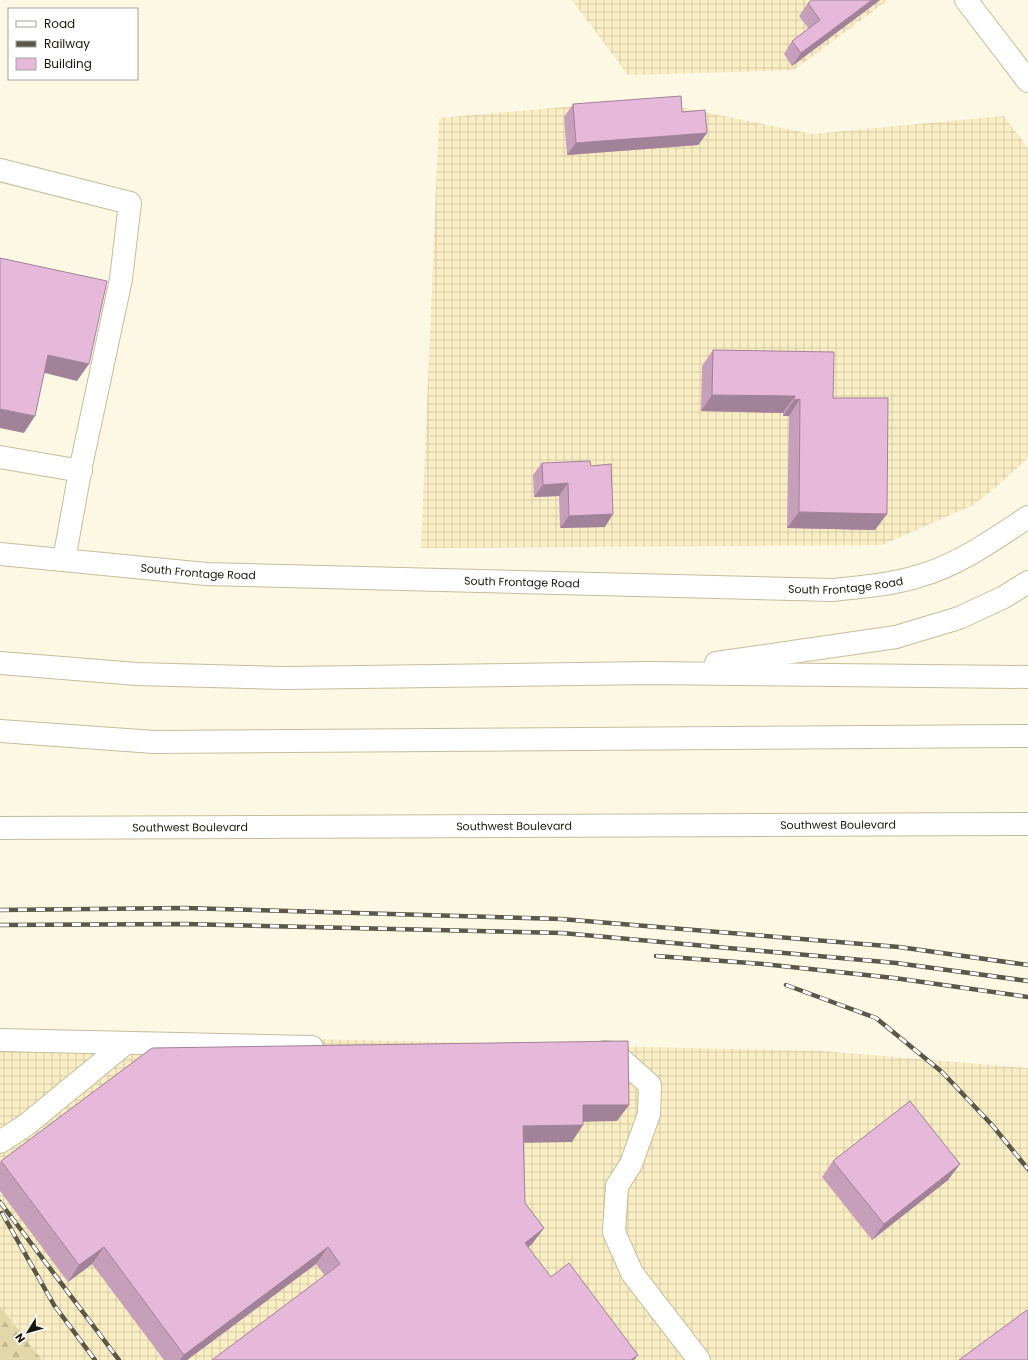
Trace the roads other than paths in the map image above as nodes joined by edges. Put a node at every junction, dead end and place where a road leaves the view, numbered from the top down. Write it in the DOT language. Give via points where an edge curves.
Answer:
graph roads {
  1 [pos="966,0"];
  2 [pos="1028,81"];
  3 [pos="0,170"];
  4 [pos="0,457"];
  5 [pos="80,471"];
  6 [pos="1028,517"];
  7 [pos="0,554"];
  8 [pos="64,560"];
  9 [pos="1028,582"];
  10 [pos="0,663"];
  11 [pos="649,673"];
  12 [pos="1028,677"];
  13 [pos="0,731"];
  14 [pos="1028,736"];
  15 [pos="1028,824"];
  16 [pos="0,828"];
  17 [pos="0,1040"];
  18 [pos="126,1043"];
  19 [pos="334,1047"];
  20 [pos="582,1052"];
  21 [pos="0,1142"];
  22 [pos="698,1359"];
  1 -- 2 [label="main road"];
  3 -- 5 [label="main road" via="130,203 122,279"];
  4 -- 5 [label="main road"];
  5 -- 8 [label="main road"];
  6 -- 8 [label="main road, South Frontage Road" via="973,553 920,576 872,586 832,590 206,574"];
  7 -- 8 [label="main road, South Frontage Road"];
  9 -- 11 [label="main road" via="1004,597 959,618 896,637"];
  10 -- 11 [label="main road" via="137,674 285,678"];
  11 -- 12 [label="main road"];
  13 -- 14 [label="main road" via="154,742"];
  15 -- 16 [label="main road, Southwest Boulevard"];
  17 -- 18 [label="main road"];
  18 -- 19 [label="main road"];
  18 -- 21 [label="main road" via="26,1125"];
  20 -- 22 [label="main road" via="614,1053 650,1085 649,1114 631,1164 617,1186 614,1232 632,1273"];
}
